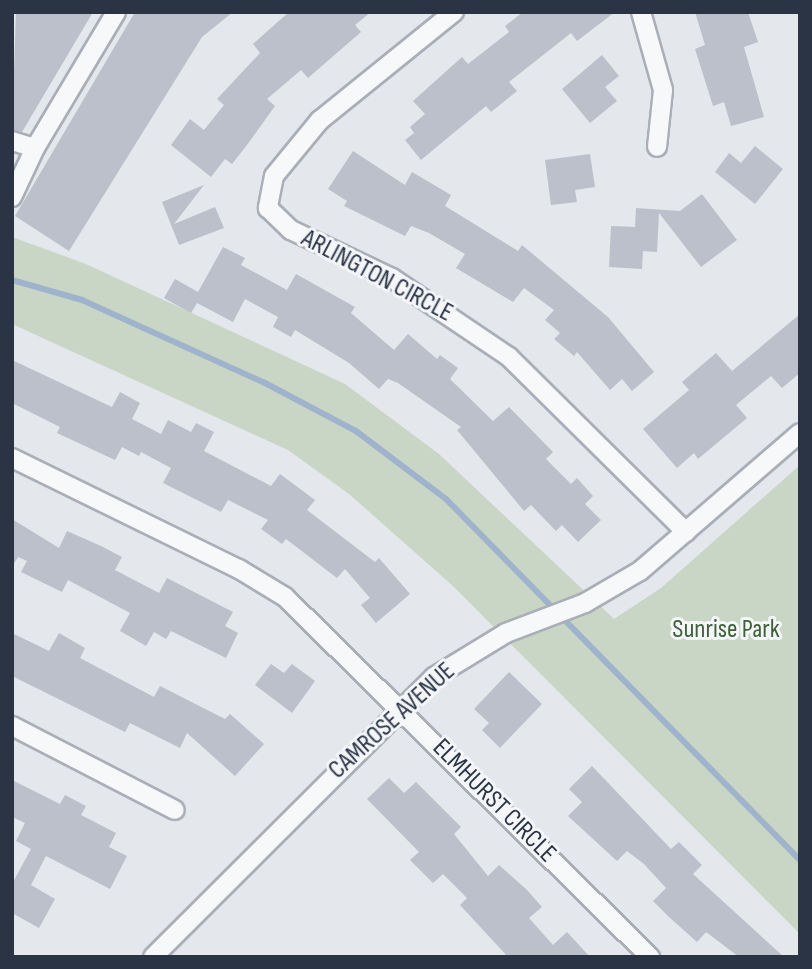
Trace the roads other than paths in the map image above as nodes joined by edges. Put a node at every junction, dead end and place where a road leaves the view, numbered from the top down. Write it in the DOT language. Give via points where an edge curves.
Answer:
graph roads {
  1 [pos="116,12"];
  2 [pos="453,12"];
  3 [pos="640,12"];
  4 [pos="12,141"];
  5 [pos="657,147"];
  6 [pos="34,148"];
  7 [pos="12,197"];
  8 [pos="800,433"];
  9 [pos="12,458"];
  10 [pos="686,532"];
  11 [pos="402,707"];
  12 [pos="12,726"];
  13 [pos="175,810"];
  14 [pos="153,957"];
  15 [pos="650,957"];
  1 -- 6 [label="street"];
  2 -- 10 [label="street, ARLINGTON CIRCLE" via="320,120 274,176 268,208 291,230 392,278 509,357"];
  3 -- 5 [label="street" via="663,90"];
  4 -- 6 [label="street"];
  6 -- 7 [label="street"];
  8 -- 10 [label="street, CAMROSE AVENUE"];
  9 -- 11 [label="street, ELMHURST CIRCLE" via="239,569 285,597"];
  10 -- 11 [label="street, CAMROSE AVENUE" via="640,571 585,603 506,633 434,677"];
  11 -- 14 [label="street, CAMROSE AVENUE"];
  11 -- 15 [label="street, ELMHURST CIRCLE"];
  12 -- 13 [label="street"];
}
